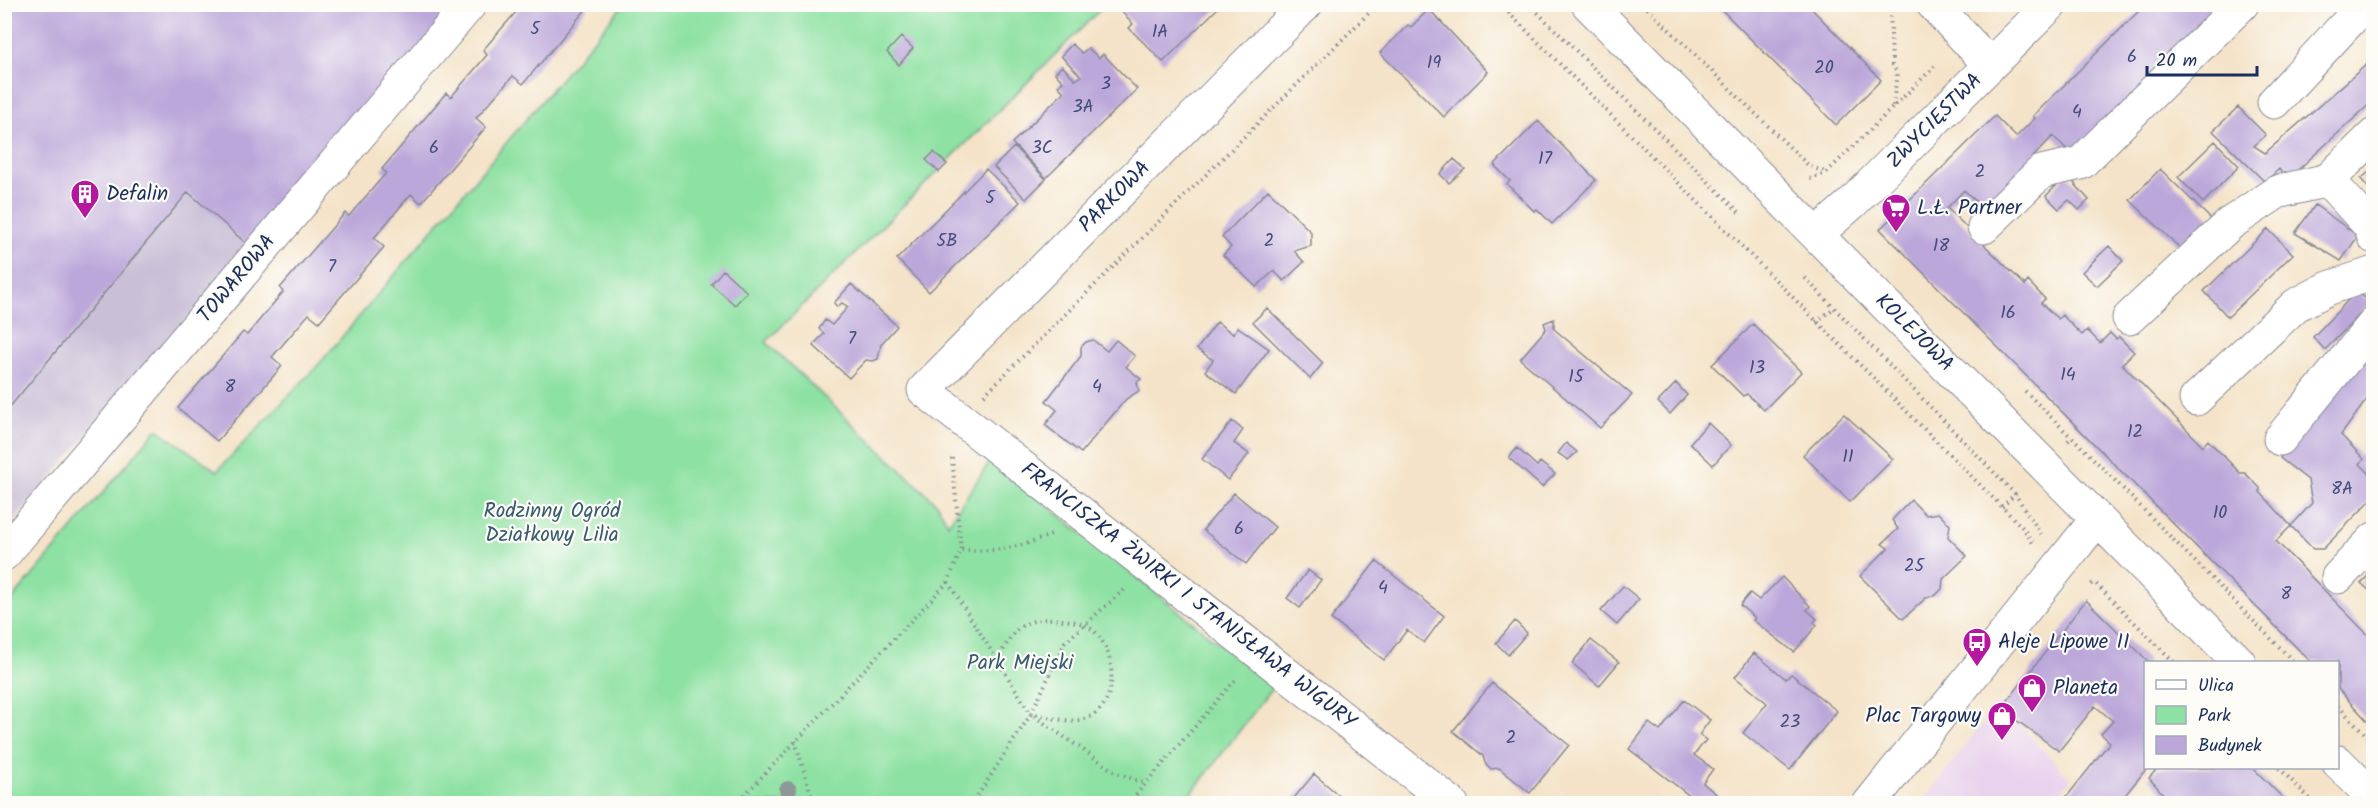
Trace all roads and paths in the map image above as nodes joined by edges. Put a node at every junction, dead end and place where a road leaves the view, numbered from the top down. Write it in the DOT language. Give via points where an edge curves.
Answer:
graph roads {
  1 [pos="470,4"];
  2 [pos="1306,4"];
  3 [pos="1378,4"];
  4 [pos="1500,4"];
  5 [pos="1529,4"];
  6 [pos="1588,4"];
  7 [pos="1643,4"];
  8 [pos="1890,4"];
  9 [pos="1933,4"];
  10 [pos="2051,4"];
  11 [pos="2242,4"];
  12 [pos="2365,4"];
  13 [pos="1964,37"];
  14 [pos="1990,65"];
  15 [pos="2274,102"];
  16 [pos="1893,107"];
  17 [pos="2373,135"];
  18 [pos="1826,173"];
  19 [pos="2328,180"];
  20 [pos="1832,182"];
  21 [pos="1750,222"];
  22 [pos="1984,227"];
  23 [pos="1817,234"];
  24 [pos="2373,237"];
  25 [pos="2373,273"];
  26 [pos="1803,276"];
  27 [pos="1842,307"];
  28 [pos="1834,308"];
  29 [pos="2129,318"];
  30 [pos="1816,322"];
  31 [pos="2373,324"];
  32 [pos="935,398"];
  33 [pos="980,399"];
  34 [pos="2196,399"];
  35 [pos="2280,439"];
  36 [pos="2063,446"];
  37 [pos="2020,489"];
  38 [pos="2015,494"];
  39 [pos="2002,507"];
  40 [pos="2097,519"];
  41 [pos="1059,532"];
  42 [pos="2041,535"];
  43 [pos="2373,539"];
  44 [pos="961,549"];
  45 [pos="2029,552"];
  46 [pos="4,554"];
  47 [pos="2338,577"];
  48 [pos="1119,580"];
  49 [pos="948,582"];
  50 [pos="2084,585"];
  51 [pos="1086,625"];
  52 [pos="998,661"];
  53 [pos="2172,661"];
  54 [pos="2237,661"];
  55 [pos="2292,661"];
  56 [pos="1238,677"];
  57 [pos="2339,708"];
  58 [pos="1031,714"];
  59 [pos="795,741"];
  60 [pos="2373,743"];
  61 [pos="2339,764"];
  62 [pos="2280,769"];
  63 [pos="1146,784"];
  64 [pos="2372,796"];
  65 [pos="736,804"];
  66 [pos="814,804"];
  67 [pos="972,804"];
  68 [pos="1128,804"];
  69 [pos="1452,804"];
  70 [pos="1869,804"];
  71 [pos="2315,804"];
  1 -- 46 [label="street, TOWAROWA"];
  2 -- 32 [label="street, PARKOWA"];
  3 -- 33 [label="path"];
  4 -- 30 [label="path"];
  5 -- 21 [label="path"];
  6 -- 23 [label="street, KOLEJOWA"];
  7 -- 18 [label="path" via="1809,166"];
  8 -- 16 [label="path" via="1892,65 1897,72"];
  9 -- 13 [label="street"];
  10 -- 14 [label="street, ZWYCIĘSTWA"];
  11 -- 22 [label="street" via="2081,163 2041,172"];
  12 -- 15 [label="street"];
  13 -- 14 [label="street"];
  13 -- 16 [label="path"];
  14 -- 23 [label="street, ZWYCIĘSTWA"];
  16 -- 18 [label="path"];
  17 -- 19 [label="street"];
  18 -- 20 [label="path"];
  19 -- 24 [label="street" via="2370,226"];
  19 -- 29 [label="street" via="2277,192 2231,223"];
  23 -- 40 [label="street, KOLEJOWA"];
  25 -- 34 [label="street" via="2296,305"];
  26 -- 28 [label="path"];
  27 -- 28 [label="path"];
  28 -- 30 [label="path"];
  28 -- 38 [label="path"];
  30 -- 39 [label="path"];
  31 -- 35 [label="street"];
  32 -- 44 [label="path"];
  32 -- 69 [label="street, FRANCISZKA ŻWIRKI I STANISŁAWA WIGURY"];
  36 -- 55 [label="path" via="2072,437"];
  37 -- 38 [label="path"];
  38 -- 39 [label="path"];
  38 -- 42 [label="path"];
  39 -- 45 [label="path" via="2031,537 2034,545"];
  40 -- 54 [label="street, KOLEJOWA"];
  40 -- 70 [label="street"];
  41 -- 44 [label="path" via="1018,548"];
  43 -- 47 [label="street"];
  44 -- 49 [label="path"];
  48 -- 51 [label="path" via="1128,588"];
  49 -- 52 [label="path"];
  49 -- 59 [label="path"];
  50 -- 53 [label="path" via="2094,583"];
  51 -- 52 [label="path" via="1034,618 1009,637"];
  51 -- 58 [label="path" via="1065,642"];
  51 -- 58 [label="path" via="1108,650 1110,693 1095,714 1087,718"];
  52 -- 58 [label="path"];
  56 -- 63 [label="path"];
  57 -- 60 [label="path"];
  58 -- 63 [label="path" via="1114,772"];
  58 -- 67 [label="path"];
  59 -- 65 [label="path"];
  59 -- 66 [label="path"];
  61 -- 64 [label="street"];
  62 -- 71 [label="path"];
  63 -- 68 [label="path"];
}
